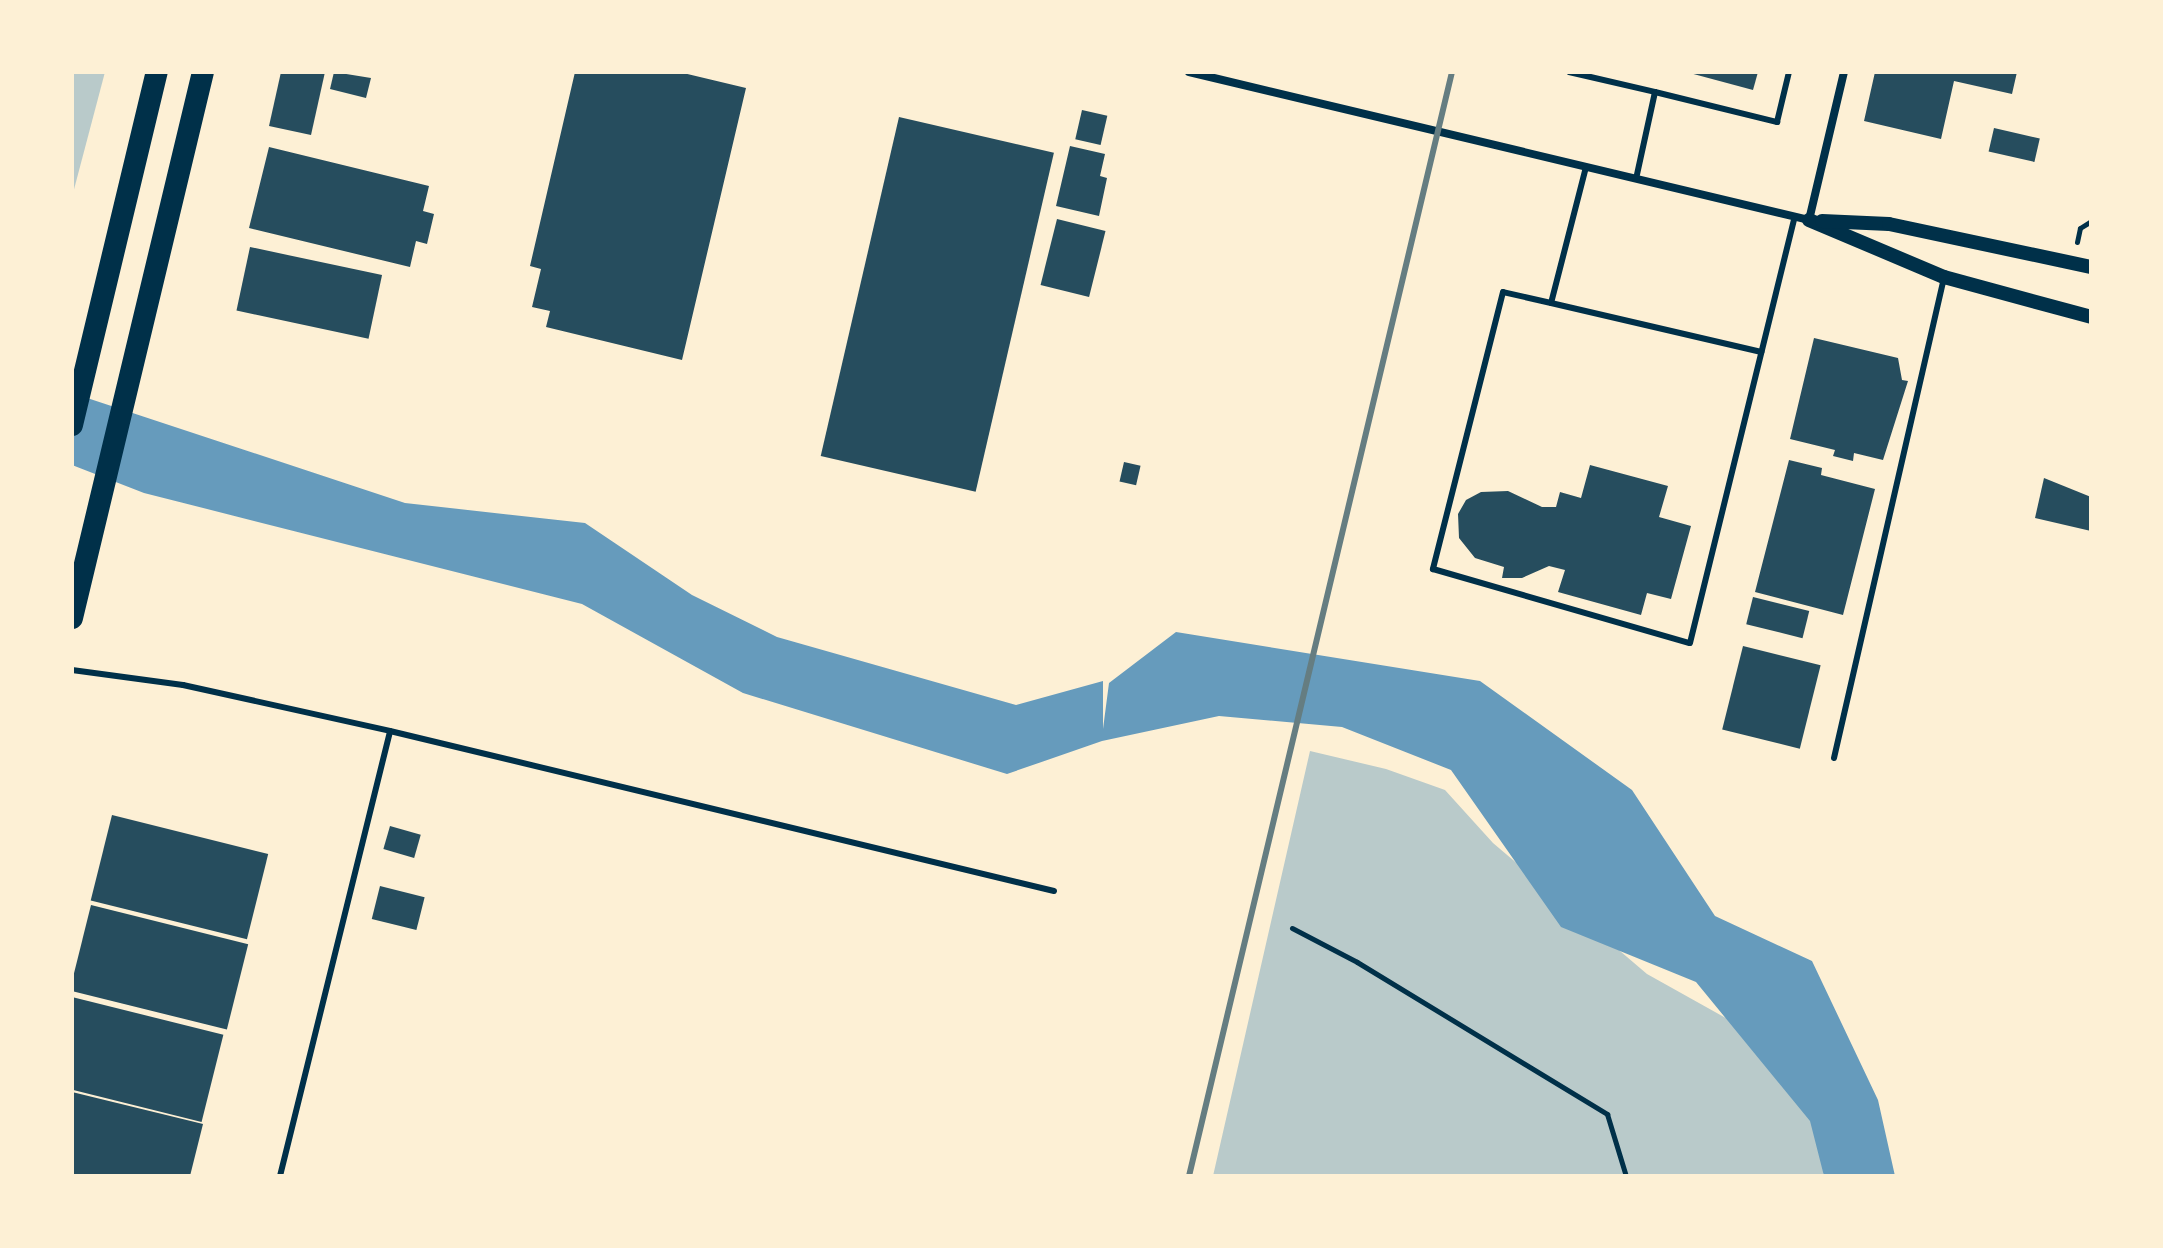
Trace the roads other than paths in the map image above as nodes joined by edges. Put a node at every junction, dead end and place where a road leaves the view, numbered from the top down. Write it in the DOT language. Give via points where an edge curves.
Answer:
graph roads {
  1 [pos="157,72"];
  2 [pos="203,72"];
  3 [pos="1189,72"];
  4 [pos="1569,72"];
  5 [pos="1789,72"];
  6 [pos="1844,72"];
  7 [pos="1655,92"];
  8 [pos="1586,167"];
  9 [pos="1636,179"];
  10 [pos="1802,219"];
  11 [pos="2091,267"];
  12 [pos="1944,277"];
  13 [pos="1551,303"];
  14 [pos="2091,317"];
  15 [pos="1761,352"];
  16 [pos="72,425"];
  17 [pos="72,616"];
  18 [pos="72,670"];
  19 [pos="390,731"];
  20 [pos="1834,758"];
  21 [pos="1054,891"];
  22 [pos="280,1176"];
  1 -- 16 [label="highway"];
  2 -- 17 [label="highway"];
  3 -- 8 [label="street"];
  4 -- 7 [label="lane"];
  5 -- 7 [label="lane" via="1777,122"];
  6 -- 10 [label="street"];
  7 -- 9 [label="lane"];
  8 -- 9 [label="street"];
  8 -- 13 [label="lane"];
  9 -- 10 [label="street"];
  10 -- 11 [label="street" via="1889,224"];
  10 -- 12 [label="street"];
  10 -- 15 [label="lane"];
  12 -- 14 [label="street"];
  12 -- 20 [label="lane"];
  13 -- 15 [label="lane"];
  13 -- 15 [label="lane" via="1503,292 1433,569 1690,643"];
  18 -- 19 [label="lane" via="183,685"];
  19 -- 21 [label="lane"];
  19 -- 22 [label="lane"];
}
